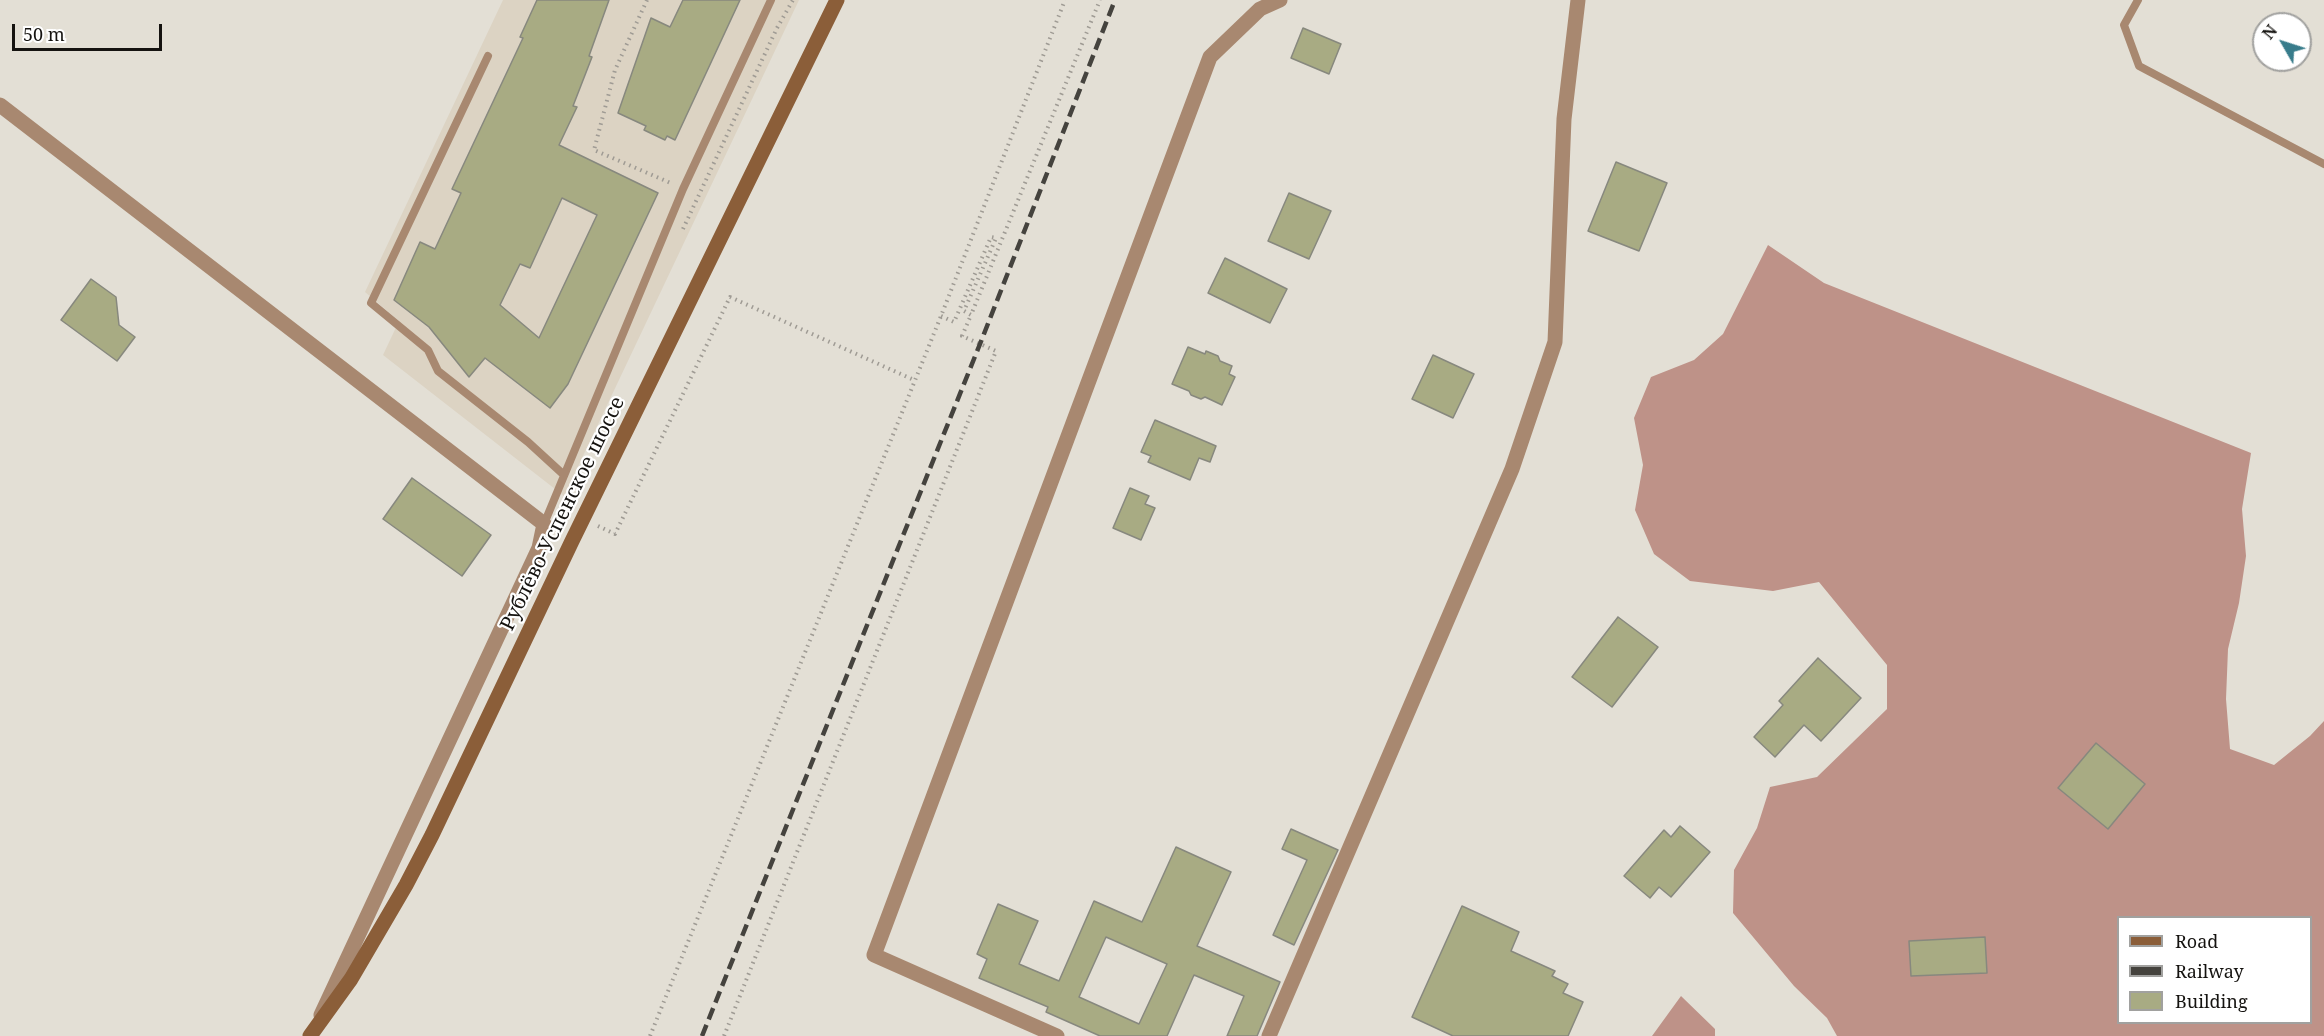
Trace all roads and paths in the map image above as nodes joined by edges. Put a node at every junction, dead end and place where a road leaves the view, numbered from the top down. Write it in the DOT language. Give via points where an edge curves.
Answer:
graph roads {
  1 [pos="646,0"];
  2 [pos="771,0"];
  3 [pos="837,0"];
  4 [pos="1065,0"];
  5 [pos="1100,0"];
  6 [pos="1280,0"];
  7 [pos="1578,0"];
  8 [pos="2138,0"];
  9 [pos="488,56"];
  10 [pos="0,105"];
  11 [pos="2324,164"];
  12 [pos="683,189"];
  13 [pos="971,315"];
  14 [pos="941,316"];
  15 [pos="914,380"];
  16 [pos="564,475"];
  17 [pos="544,524"];
  18 [pos="595,524"];
  19 [pos="310,1036"];
  20 [pos="650,1036"];
  21 [pos="724,1036"];
  22 [pos="1057,1036"];
  23 [pos="1269,1036"];
  1 -- 12 [label="path" via="615,70 594,150"];
  2 -- 12 [label="lane"];
  3 -- 19 [label="main road, Рублёво-Успенское шоссе" via="432,836 361,962"];
  4 -- 14 [label="path"];
  5 -- 13 [label="path"];
  6 -- 22 [label="street" via="1260,9 1210,57 873,955"];
  7 -- 23 [label="street" via="1564,119 1555,342 1512,469"];
  8 -- 11 [label="lane" via="2124,25 2139,66"];
  9 -- 16 [label="lane" via="371,303 428,350 438,371"];
  10 -- 17 [label="street"];
  12 -- 16 [label="lane"];
  13 -- 14 [label="path" via="964,311 996,238 991,237 954,322"];
  13 -- 21 [label="path" via="962,336 996,351"];
  14 -- 15 [label="path"];
  15 -- 18 [label="path" via="730,297 615,534"];
  15 -- 20 [label="path"];
  16 -- 17 [label="lane"];
  17 -- 19 [label="street" via="539,548"];
}
